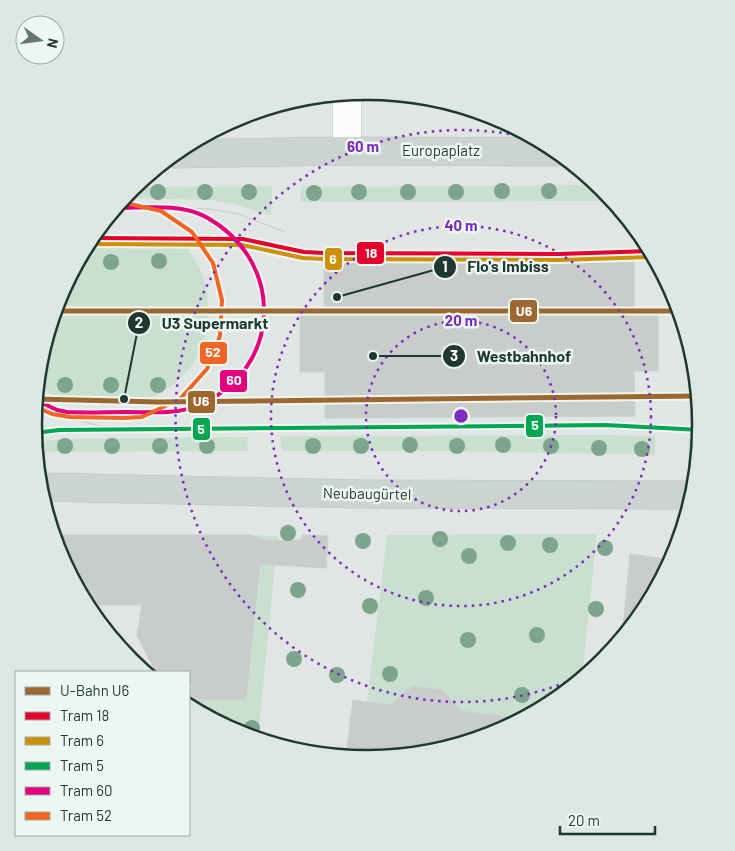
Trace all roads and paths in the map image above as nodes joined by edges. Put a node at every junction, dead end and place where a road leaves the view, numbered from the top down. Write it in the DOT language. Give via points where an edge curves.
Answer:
graph roads {
  1 [pos="347,101"];
  2 [pos="347,151"];
  3 [pos="543,152"];
  4 [pos="189,154"];
  5 [pos="49,487"];
  6 [pos="685,495"];
  1 -- 2 [label="lane"];
  2 -- 3 [label="main road, Europaplatz"];
  2 -- 4 [label="main road, Europaplatz"];
  5 -- 6 [label="main road, Neubaugürtel" via="362,494"];
}
